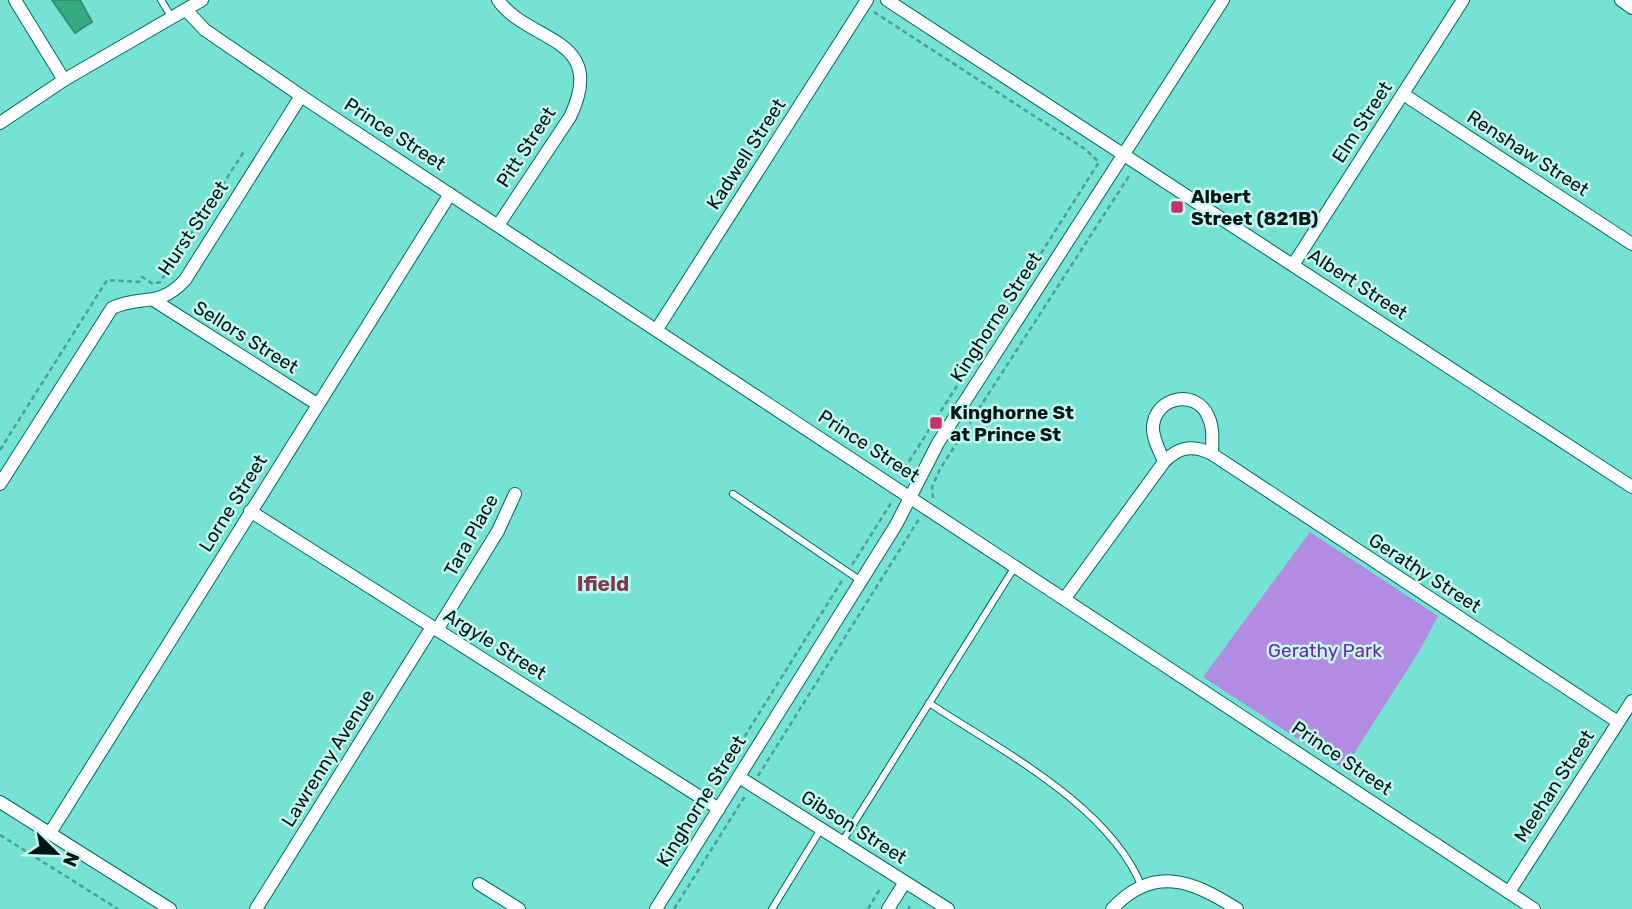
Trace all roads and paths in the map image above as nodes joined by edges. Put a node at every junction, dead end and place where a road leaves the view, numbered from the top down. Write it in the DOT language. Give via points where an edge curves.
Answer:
graph roads {
  1 [pos="15,0"];
  2 [pos="161,0"];
  3 [pos="202,0"];
  4 [pos="498,0"];
  5 [pos="867,0"];
  6 [pos="887,0"];
  7 [pos="1223,0"];
  8 [pos="1463,0"];
  9 [pos="1620,0"];
  10 [pos="1632,8"];
  11 [pos="186,10"];
  12 [pos="869,17"];
  13 [pos="172,18"];
  14 [pos="64,80"];
  15 [pos="1403,93"];
  16 [pos="301,96"];
  17 [pos="0,123"];
  18 [pos="1123,154"];
  19 [pos="1129,176"];
  20 [pos="450,194"];
  21 [pos="499,224"];
  22 [pos="1632,244"];
  23 [pos="1293,265"];
  24 [pos="155,302"];
  25 [pos="657,329"];
  26 [pos="317,404"];
  27 [pos="1212,454"];
  28 [pos="1164,462"];
  29 [pos="901,474"];
  30 [pos="0,484"];
  31 [pos="1632,486"];
  32 [pos="515,494"];
  33 [pos="733,494"];
  34 [pos="912,497"];
  35 [pos="933,498"];
  36 [pos="893,500"];
  37 [pos="250,511"];
  38 [pos="919,519"];
  39 [pos="1016,565"];
  40 [pos="848,572"];
  41 [pos="861,581"];
  42 [pos="1065,598"];
  43 [pos="435,628"];
  44 [pos="1632,701"];
  45 [pos="929,703"];
  46 [pos="1618,722"];
  47 [pos="758,776"];
  48 [pos="739,777"];
  49 [pos="713,787"];
  50 [pos="746,795"];
  51 [pos="0,802"];
  52 [pos="719,808"];
  53 [pos="821,829"];
  54 [pos="50,833"];
  55 [pos="0,835"];
  56 [pos="842,842"];
  57 [pos="905,882"];
  58 [pos="479,884"];
  59 [pos="1142,887"];
  60 [pos="880,889"];
  61 [pos="1509,892"];
  62 [pos="118,909"];
  63 [pos="170,909"];
  64 [pos="256,909"];
  65 [pos="519,909"];
  66 [pos="656,909"];
  67 [pos="674,909"];
  68 [pos="772,909"];
  69 [pos="868,909"];
  70 [pos="888,909"];
  71 [pos="948,909"];
  72 [pos="1112,909"];
  73 [pos="1237,909"];
  74 [pos="1534,909"];
  1 -- 14 [label="street"];
  2 -- 13 [label="lane"];
  3 -- 11 [label="street"];
  4 -- 21 [label="street, Pitt Street" via="568,50 581,83 570,117"];
  5 -- 25 [label="street, Kadwell Street"];
  6 -- 18 [label="street, Albert Street"];
  7 -- 18 [label="street, Kinghorne Street"];
  8 -- 15 [label="street, Elm Street"];
  9 -- 10 [label="street"];
  11 -- 13 [label="street"];
  11 -- 16 [label="street, Prince Street" via="205,30"];
  12 -- 29 [label="path" via="878,13 1098,162"];
  13 -- 14 [label="street"];
  14 -- 17 [label="street"];
  15 -- 22 [label="street, Renshaw Street"];
  15 -- 23 [label="street, Elm Street"];
  16 -- 20 [label="street, Prince Street"];
  16 -- 24 [label="street, Hurst Street" via="186,281"];
  18 -- 23 [label="street, Albert Street"];
  18 -- 34 [label="street, Kinghorne Street" via="939,443"];
  19 -- 35 [label="path" via="940,470 932,487"];
  20 -- 21 [label="street, Prince Street"];
  20 -- 26 [label="street, Lorne Street"];
  21 -- 25 [label="street, Prince Street"];
  23 -- 31 [label="street, Albert Street"];
  24 -- 26 [label="street, Sellors Street"];
  24 -- 30 [label="street, Hurst Street" via="124,302 112,308"];
  25 -- 34 [label="street, Prince Street"];
  26 -- 37 [label="street, Lorne Street"];
  27 -- 28 [label="street, Gerathy Street" via="1187,448"];
  27 -- 28 [label="street" via="1209,418 1200,405 1180,399 1165,404 1155,417 1153,431"];
  27 -- 46 [label="street, Gerathy Street"];
  28 -- 42 [label="street"];
  32 -- 43 [label="street, Tara Place" via="498,531"];
  33 -- 40 [label="lane"];
  34 -- 39 [label="street, Prince Street"];
  34 -- 41 [label="street, Kinghorne Street"];
  36 -- 40 [label="path"];
  37 -- 43 [label="street, Argyle Street"];
  37 -- 54 [label="street, Lorne Street"];
  38 -- 47 [label="path"];
  39 -- 42 [label="street, Prince Street"];
  39 -- 45 [label="lane"];
  40 -- 41 [label="lane"];
  40 -- 49 [label="path"];
  41 -- 48 [label="street, Kinghorne Street"];
  42 -- 61 [label="street, Prince Street"];
  43 -- 52 [label="street, Argyle Street"];
  43 -- 64 [label="street, Lawrenny Avenue"];
  44 -- 46 [label="street, Meehan Street"];
  45 -- 56 [label="lane"];
  45 -- 59 [label="lane" via="1084,806 1131,863"];
  46 -- 61 [label="street, Meehan Street"];
  48 -- 52 [label="street, Kinghorne Street"];
  48 -- 53 [label="street, Gibson Street"];
  50 -- 67 [label="path"];
  51 -- 54 [label="street"];
  52 -- 66 [label="street, Kinghorne Street"];
  53 -- 56 [label="street, Gibson Street"];
  53 -- 68 [label="lane"];
  54 -- 63 [label="street"];
  55 -- 62 [label="path"];
  56 -- 57 [label="street, Gibson Street"];
  57 -- 70 [label="street"];
  57 -- 71 [label="street, Gibson Street"];
  58 -- 65 [label="street"];
  59 -- 72 [label="street"];
  59 -- 73 [label="street" via="1166,881 1189,883"];
  60 -- 69 [label="path"];
  61 -- 74 [label="street, Prince Street"];
}
